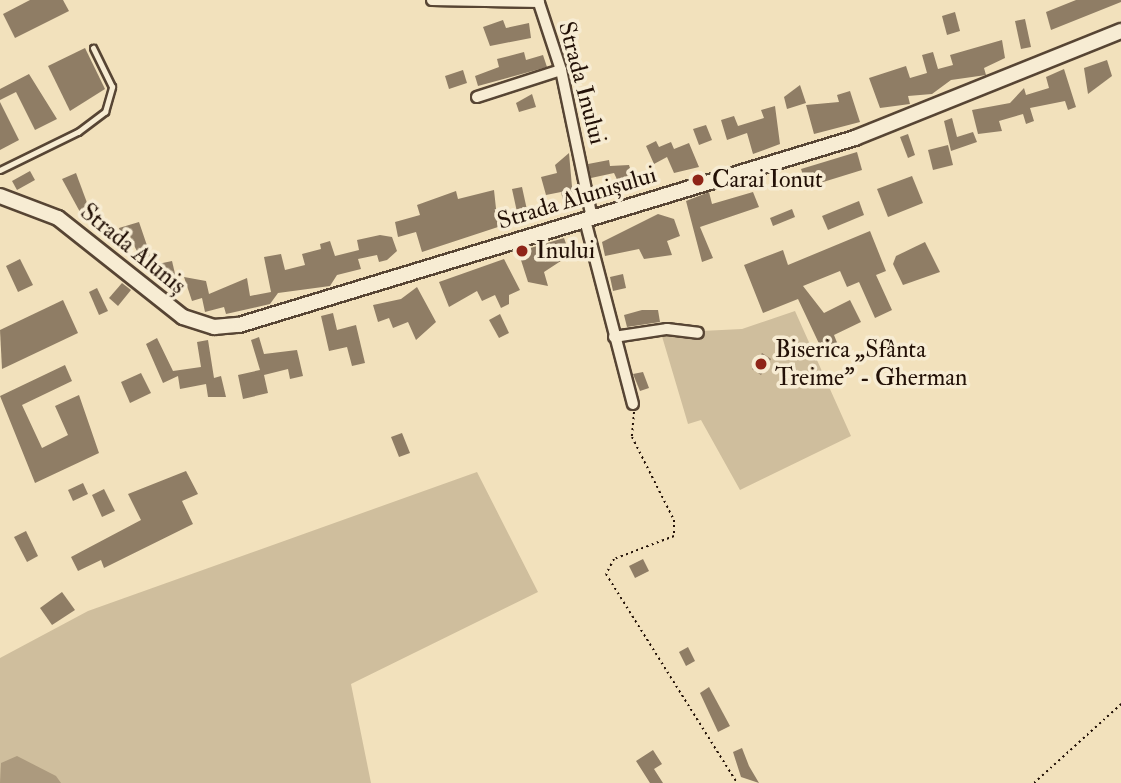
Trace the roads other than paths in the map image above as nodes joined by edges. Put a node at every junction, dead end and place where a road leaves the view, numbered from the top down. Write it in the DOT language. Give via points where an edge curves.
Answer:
graph roads {
  1 [pos="432,0"];
  2 [pos="538,1"];
  3 [pos="1121,31"];
  4 [pos="93,48"];
  5 [pos="561,71"];
  6 [pos="477,97"];
  7 [pos="0,170"];
  8 [pos="0,195"];
  9 [pos="588,219"];
  10 [pos="239,325"];
  11 [pos="698,333"];
  12 [pos="614,337"];
  13 [pos="633,404"];
  1 -- 2 [label="street"];
  2 -- 5 [label="street, Strada Inului"];
  3 -- 9 [label="main road, Strada Alunișului" via="855,138"];
  4 -- 7 [label="lane" via="112,88 104,112"];
  5 -- 6 [label="street"];
  5 -- 9 [label="street, Strada Inului"];
  8 -- 10 [label="main road, Strada Aluniș" via="58,218 183,317 214,327"];
  9 -- 10 [label="main road, Strada Alunișului"];
  9 -- 12 [label="street, Strada Inului"];
  11 -- 12 [label="street" via="667,329"];
  12 -- 13 [label="street, Strada Inului"];
}
